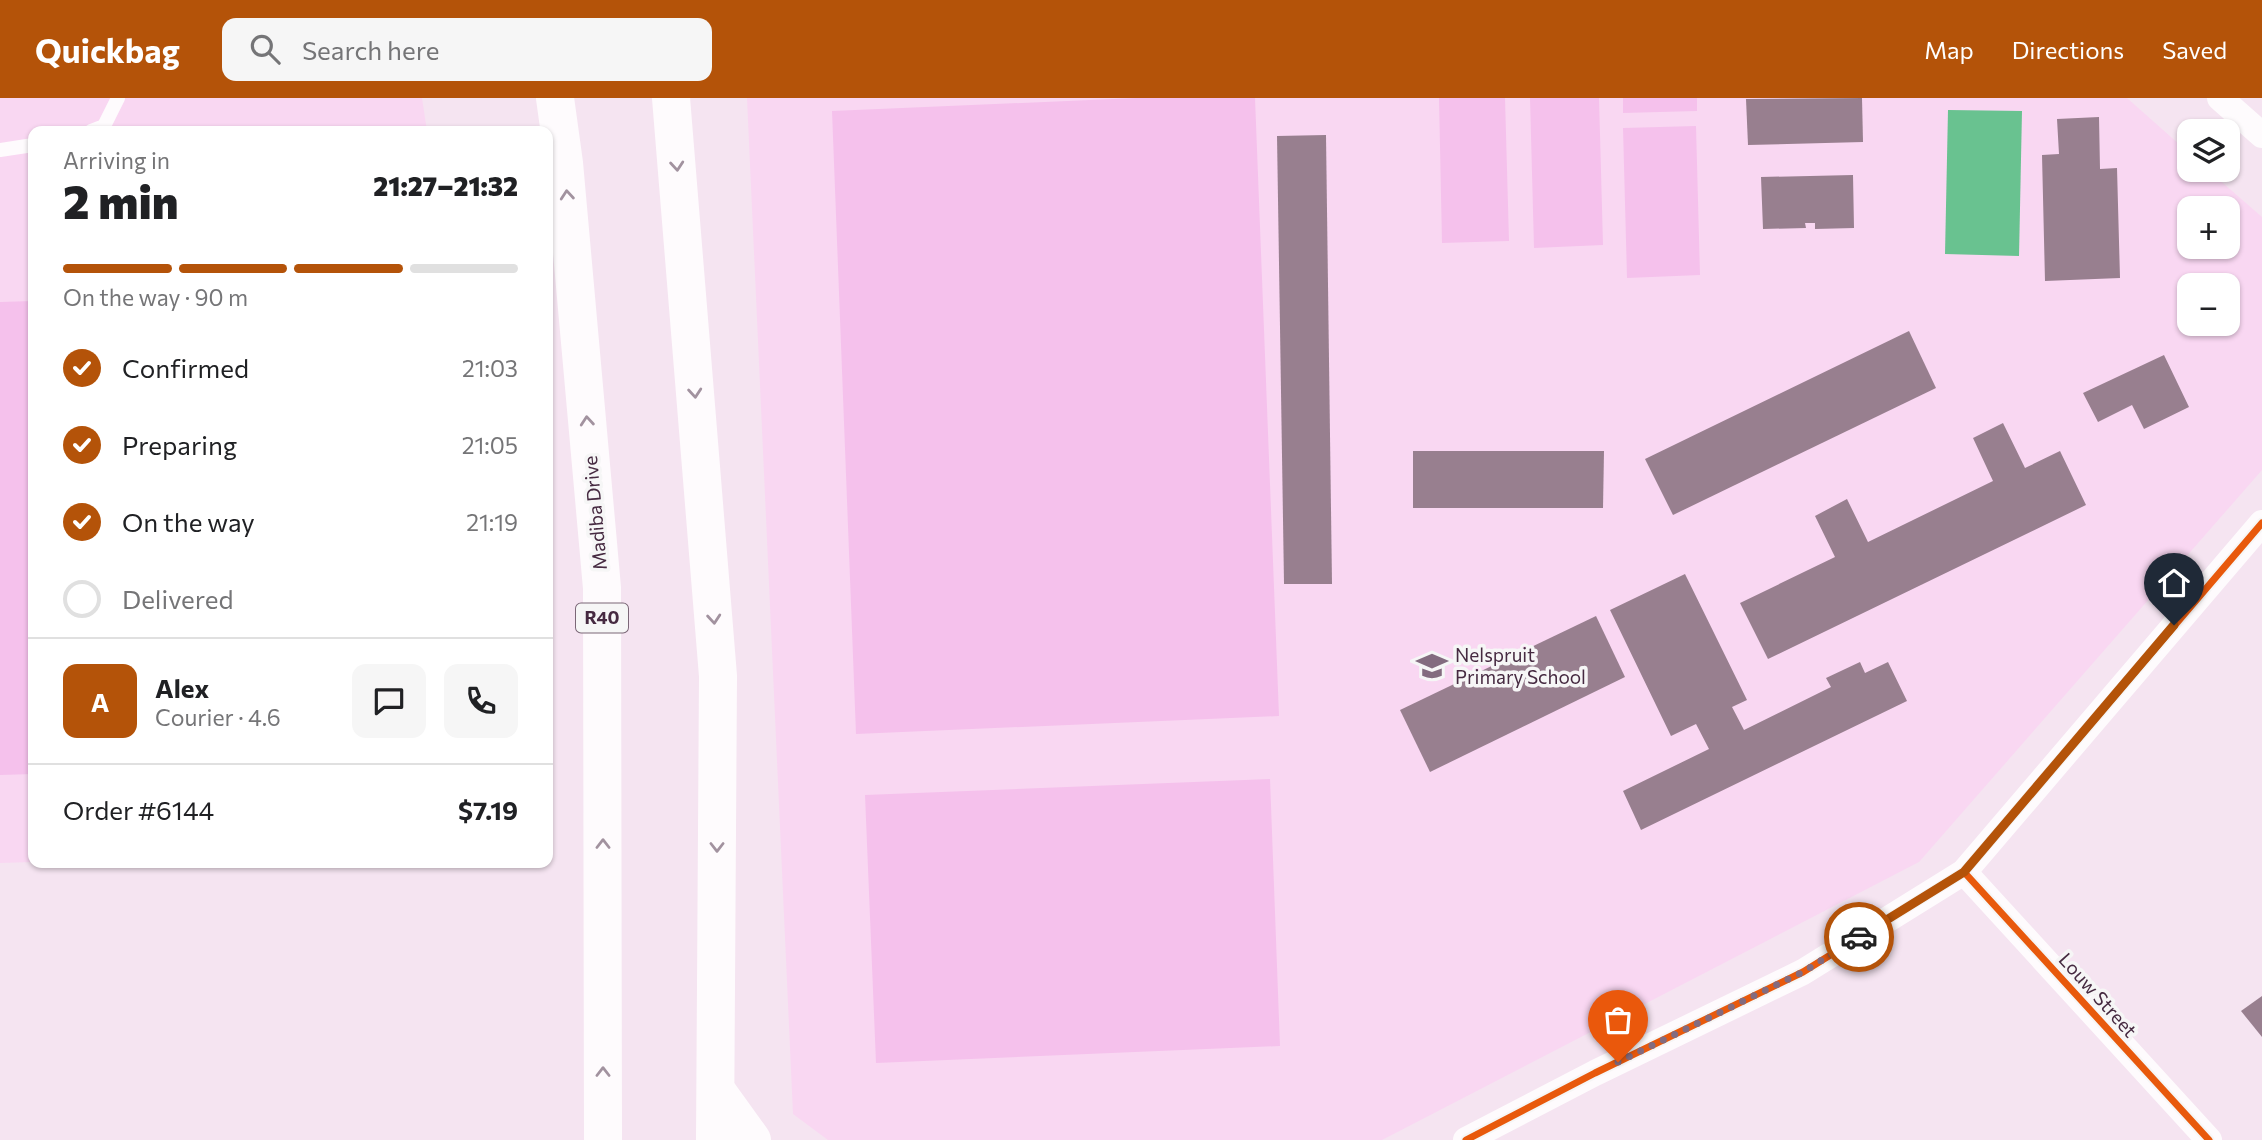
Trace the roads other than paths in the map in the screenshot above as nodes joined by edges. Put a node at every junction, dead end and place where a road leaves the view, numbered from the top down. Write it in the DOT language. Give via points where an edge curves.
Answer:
graph roads {
  1 [pos="118,98"];
  2 [pos="555,98"];
  3 [pos="671,98"];
  4 [pos="2220,98"];
  5 [pos="104,126"];
  6 [pos="2262,135"];
  7 [pos="28,146"];
  8 [pos="0,150"];
  9 [pos="2262,523"];
  10 [pos="1964,872"];
  11 [pos="716,1090"];
  12 [pos="600,1134"];
  13 [pos="715,1140"];
  14 [pos="752,1140"];
  15 [pos="1466,1140"];
  16 [pos="2209,1140"];
  1 -- 5 [label="lane"];
  12 -- 2 [label="main road, Madiba Drive / R40, one-way" via="602,589"];
  3 -- 11 [label="main road, one-way" via="718,676"];
  4 -- 6 [label="street"];
  7 -- 8 [label="lane"];
  9 -- 10 [label="street"];
  10 -- 15 [label="street" via="1803,972"];
  10 -- 16 [label="street, Louw Street"];
  11 -- 13 [label="main road"];
  11 -- 14 [label="main road"];
}
